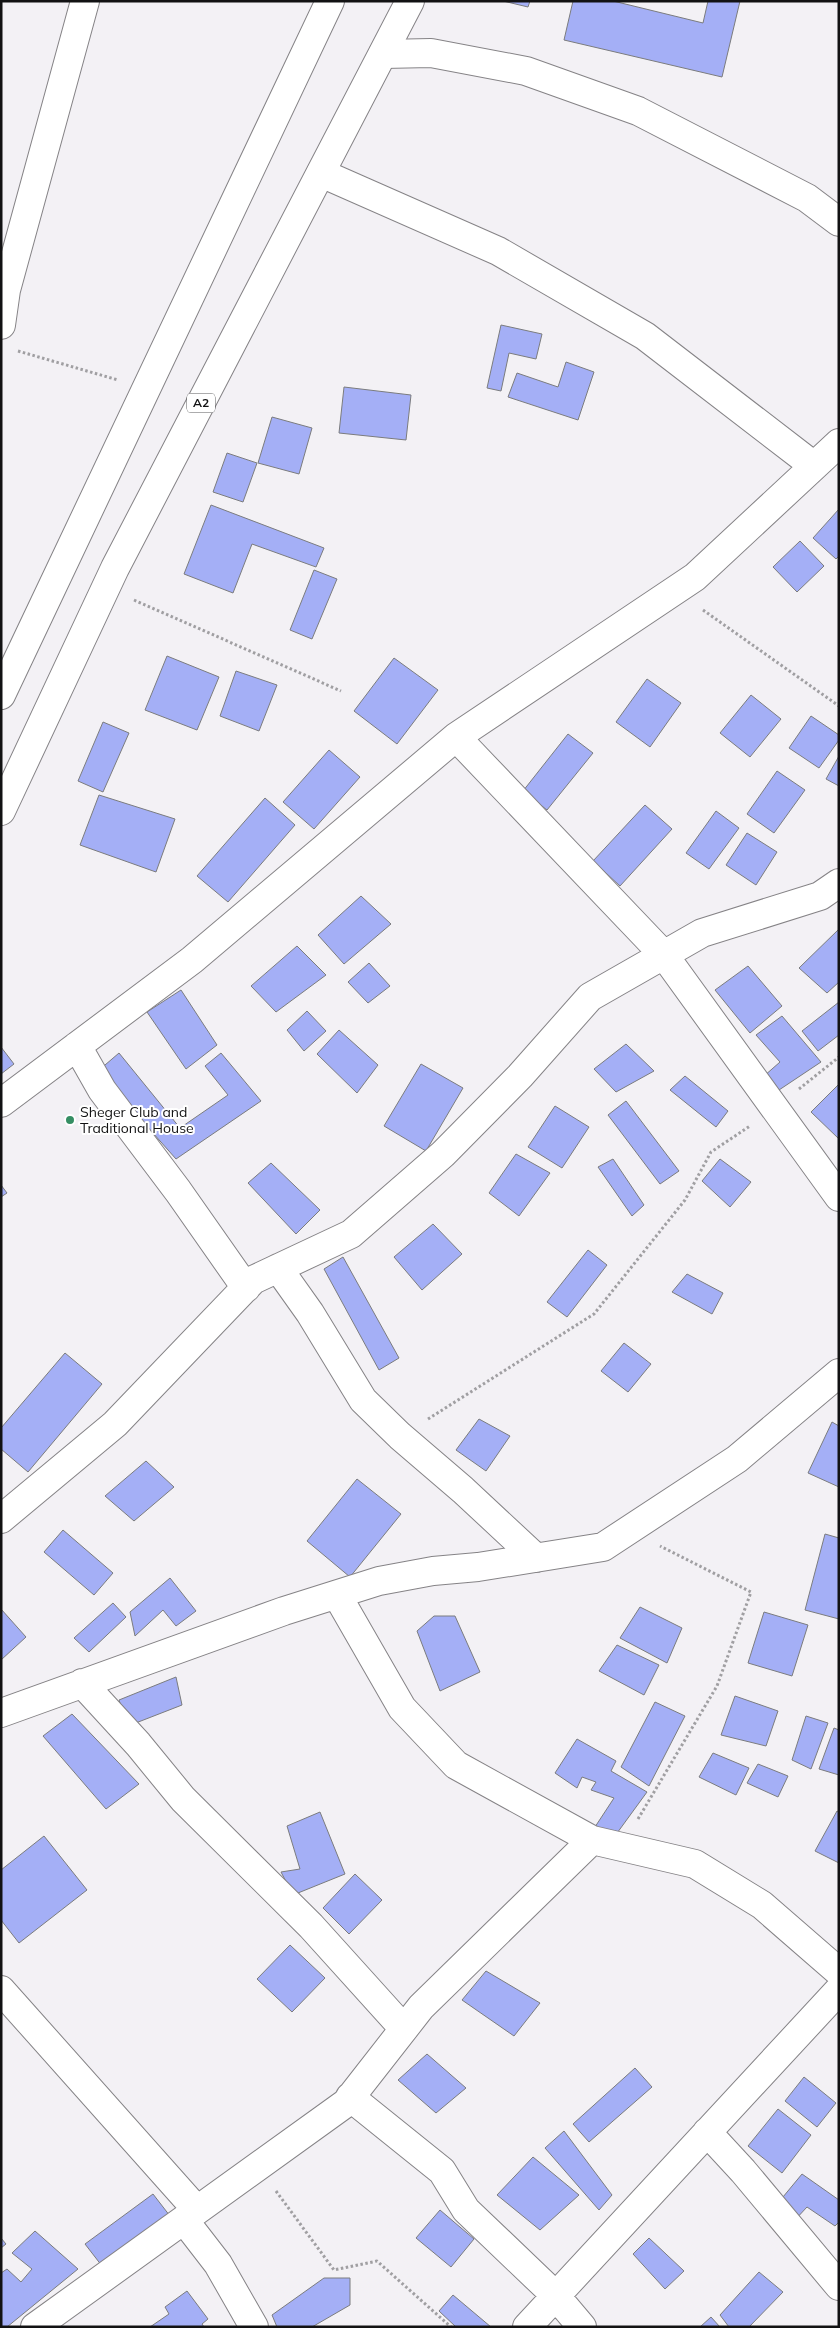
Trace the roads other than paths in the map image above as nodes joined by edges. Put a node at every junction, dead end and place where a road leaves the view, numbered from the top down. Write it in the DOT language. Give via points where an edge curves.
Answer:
graph roads {
  1 [pos="85,1"];
  2 [pos="330,1"];
  3 [pos="410,1"];
  4 [pos="382,54"];
  5 [pos="321,173"];
  6 [pos="839,222"];
  7 [pos="6,337"];
  8 [pos="839,443"];
  9 [pos="814,466"];
  10 [pos="1,695"];
  11 [pos="456,737"];
  12 [pos="1,810"];
  13 [pos="839,883"];
  14 [pos="664,955"];
  15 [pos="77,1046"];
  16 [pos="1,1103"];
  17 [pos="839,1197"];
  18 [pos="278,1268"];
  19 [pos="246,1288"];
  20 [pos="839,1373"];
  21 [pos="1,1519"];
  22 [pos="536,1558"];
  23 [pos="336,1594"];
  24 [pos="82,1683"];
  25 [pos="1,1713"];
  26 [pos="592,1840"];
  27 [pos="839,1972"];
  28 [pos="1,1990"];
  29 [pos="839,1990"];
  30 [pos="404,2029"];
  31 [pos="350,2097"];
  32 [pos="707,2132"];
  33 [pos="190,2215"];
  34 [pos="839,2286"];
  35 [pos="555,2295"];
  36 [pos="35,2327"];
  37 [pos="254,2327"];
  38 [pos="527,2327"];
  39 [pos="582,2327"];
  1 -- 7 [label="main road" via="6,290"];
  2 -- 10 [label="main road"];
  3 -- 4 [label="main road, A2"];
  4 -- 5 [label="main road, A2"];
  4 -- 6 [label="main road" via="431,53 526,70 629,108 806,198"];
  5 -- 9 [label="main road" via="498,251 645,336"];
  5 -- 12 [label="main road, A2" via="106,588"];
  8 -- 9 [label="main road"];
  9 -- 11 [label="main road" via="695,577"];
  11 -- 14 [label="main road"];
  11 -- 15 [label="main road" via="192,960"];
  13 -- 14 [label="main road" via="820,896 702,932"];
  14 -- 17 [label="main road"];
  14 -- 18 [label="main road" via="590,997 520,1076 444,1154 352,1234"];
  15 -- 16 [label="main road"];
  15 -- 19 [label="main road" via="102,1090"];
  18 -- 19 [label="main road" via="253,1280"];
  18 -- 22 [label="main road" via="310,1313 363,1400"];
  19 -- 21 [label="main road" via="115,1424"];
  20 -- 22 [label="main road" via="737,1459 603,1546"];
  22 -- 23 [label="main road" via="415,1574"];
  23 -- 24 [label="main road"];
  23 -- 26 [label="main road" via="402,1708 456,1766"];
  24 -- 25 [label="main road"];
  24 -- 30 [label="main road" via="183,1799 311,1926"];
  26 -- 27 [label="main road" via="695,1864 762,1905"];
  26 -- 30 [label="main road" via="421,2007"];
  28 -- 33 [label="main road"];
  29 -- 32 [label="main road"];
  30 -- 31 [label="main road"];
  31 -- 33 [label="main road"];
  31 -- 35 [label="main road" via="442,2171 466,2210"];
  32 -- 34 [label="main road" via="743,2170"];
  32 -- 35 [label="main road"];
  33 -- 36 [label="main road"];
  33 -- 37 [label="main road"];
  35 -- 38 [label="main road"];
  35 -- 39 [label="main road"];
}
